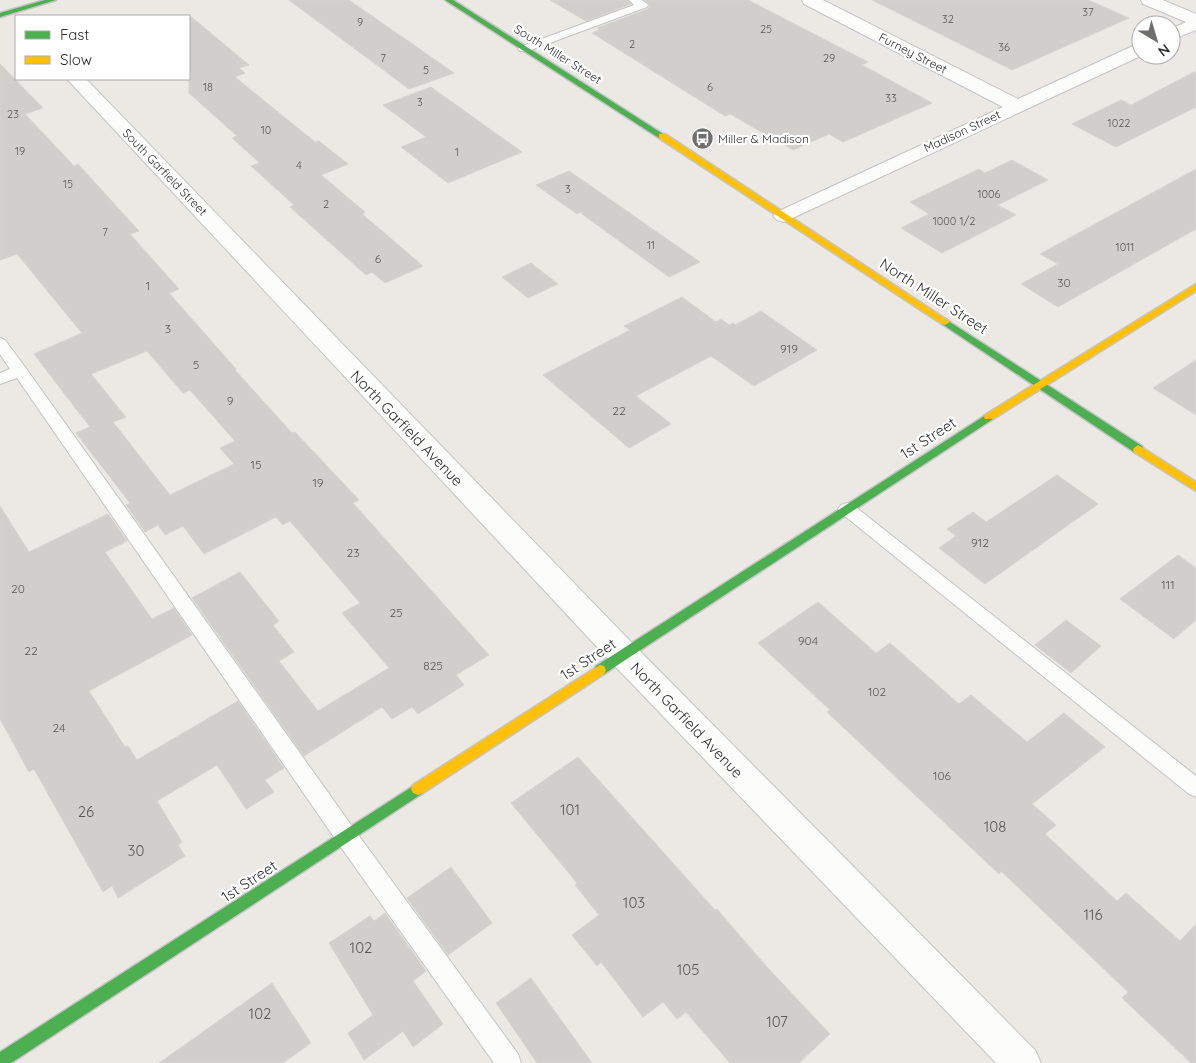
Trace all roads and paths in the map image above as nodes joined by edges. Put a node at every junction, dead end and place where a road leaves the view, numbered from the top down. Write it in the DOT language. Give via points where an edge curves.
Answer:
graph roads {
  1 [pos="53,0"];
  2 [pos="448,0"];
  3 [pos="634,0"];
  4 [pos="810,0"];
  5 [pos="1149,0"];
  6 [pos="17,10"];
  7 [pos="1196,20"];
  8 [pos="1196,24"];
  9 [pos="1181,31"];
  10 [pos="524,49"];
  11 [pos="1131,54"];
  12 [pos="77,80"];
  13 [pos="1016,106"];
  14 [pos="654,131"];
  15 [pos="784,216"];
  16 [pos="253,265"];
  17 [pos="1196,287"];
  18 [pos="0,342"];
  19 [pos="20,371"];
  20 [pos="0,379"];
  21 [pos="1040,384"];
  22 [pos="1196,487"];
  23 [pos="847,509"];
  24 [pos="623,654"];
  25 [pos="1196,788"];
  26 [pos="346,836"];
  27 [pos="0,1061"];
  28 [pos="509,1063"];
  29 [pos="1022,1063"];
  1 -- 6 [label="street"];
  2 -- 10 [label="street, South Miller Street"];
  3 -- 10 [label="lane" via="643,5"];
  4 -- 13 [label="street, Furney Street"];
  5 -- 7 [label="street"];
  8 -- 9 [label="street"];
  10 -- 14 [label="street, South Miller Street"];
  11 -- 13 [label="street, Madison Street"];
  12 -- 16 [label="street, South Garfield Street"];
  13 -- 15 [label="street, Madison Street"];
  14 -- 15 [label="street, North Miller Street"];
  15 -- 21 [label="street, North Miller Street"];
  16 -- 24 [label="street, North Garfield Avenue"];
  17 -- 21 [label="street, 1st Street"];
  18 -- 19 [label="lane"];
  19 -- 20 [label="lane"];
  19 -- 26 [label="lane"];
  21 -- 22 [label="street, North Miller Street"];
  21 -- 23 [label="street, 1st Street"];
  23 -- 24 [label="street, 1st Street"];
  23 -- 25 [label="lane"];
  24 -- 26 [label="street, 1st Street"];
  24 -- 29 [label="street, North Garfield Avenue"];
  26 -- 27 [label="street, 1st Street"];
  26 -- 28 [label="lane"];
}
